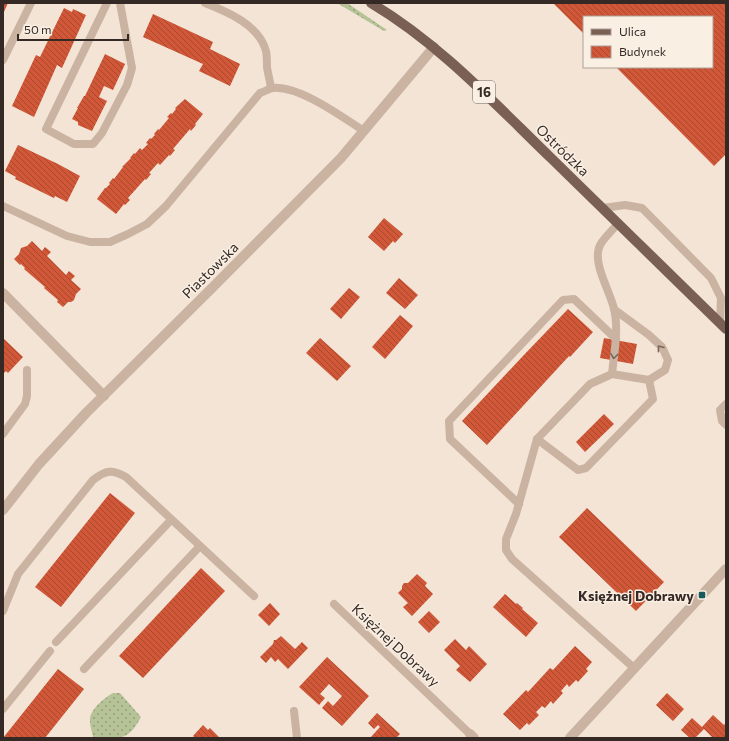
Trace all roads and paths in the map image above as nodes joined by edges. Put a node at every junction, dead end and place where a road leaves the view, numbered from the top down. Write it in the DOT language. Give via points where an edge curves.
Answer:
graph roads {
  1 [pos="31,3"];
  2 [pos="107,3"];
  3 [pos="120,3"];
  4 [pos="205,3"];
  5 [pos="371,3"];
  6 [pos="434,47"];
  7 [pos="3,60"];
  8 [pos="271,88"];
  9 [pos="364,131"];
  10 [pos="3,206"];
  11 [pos="603,208"];
  12 [pos="619,223"];
  13 [pos="3,293"];
  14 [pos="615,310"];
  15 [pos="724,323"];
  16 [pos="616,339"];
  17 [pos="27,370"];
  18 [pos="612,374"];
  19 [pos="649,380"];
  20 [pos="104,396"];
  21 [pos="726,404"];
  22 [pos="6,424"];
  23 [pos="726,425"];
  24 [pos="3,434"];
  25 [pos="537,439"];
  26 [pos="519,504"];
  27 [pos="3,510"];
  28 [pos="171,520"];
  29 [pos="200,546"];
  30 [pos="726,569"];
  31 [pos="254,596"];
  32 [pos="334,604"];
  33 [pos="3,611"];
  34 [pos="56,642"];
  35 [pos="50,651"];
  36 [pos="634,668"];
  37 [pos="84,669"];
  38 [pos="3,709"];
  39 [pos="294,711"];
  40 [pos="472,736"];
  41 [pos="297,738"];
  42 [pos="570,738"];
  1 -- 7 [label="lane"];
  2 -- 3 [label="lane" via="46,129 74,144 93,144 102,133 127,85 132,68"];
  4 -- 8 [label="lane" via="241,20 260,37 266,52"];
  5 -- 6 [label="main road, Ostródzka / 16"];
  6 -- 9 [label="street, Piastowska"];
  6 -- 11 [label="main road, Ostródzka / 16" via="480,88"];
  8 -- 9 [label="lane" via="290,90 314,100"];
  8 -- 10 [label="lane" via="260,93 166,206 147,224 110,242 90,242 67,236"];
  9 -- 20 [label="street, Piastowska" via="341,158"];
  11 -- 12 [label="main road, Ostródzka / 16"];
  11 -- 15 [label="lane" via="625,205 642,208 711,278 721,298"];
  12 -- 14 [label="lane" via="602,242 597,261"];
  12 -- 15 [label="main road, Ostródzka / 16"];
  13 -- 20 [label="street"];
  14 -- 16 [label="lane"];
  19 -- 14 [label="lane, one-way" via="665,370 668,360 662,348 649,335"];
  16 -- 18 [label="lane, one-way"];
  16 -- 26 [label="lane" via="574,299 563,300 449,421 450,439"];
  17 -- 22 [label="lane" via="25,404"];
  18 -- 19 [label="lane"];
  18 -- 25 [label="lane" via="590,384"];
  19 -- 25 [label="lane" via="653,399 586,468 578,470"];
  20 -- 27 [label="street, Piastowska" via="39,464"];
  21 -- 23 [label="lane" via="720,410 722,422"];
  22 -- 24 [label="lane"];
  25 -- 26 [label="lane"];
  26 -- 36 [label="lane" via="506,539 506,550 512,559"];
  28 -- 29 [label="lane"];
  28 -- 33 [label="lane" via="126,477 108,471 100,475 93,480 18,574"];
  28 -- 34 [label="lane"];
  29 -- 31 [label="lane"];
  29 -- 37 [label="lane"];
  30 -- 36 [label="street"];
  32 -- 40 [label="lane, Księżnej Dobrawy"];
  35 -- 38 [label="lane"];
  36 -- 42 [label="street"];
  39 -- 41 [label="lane"];
}
